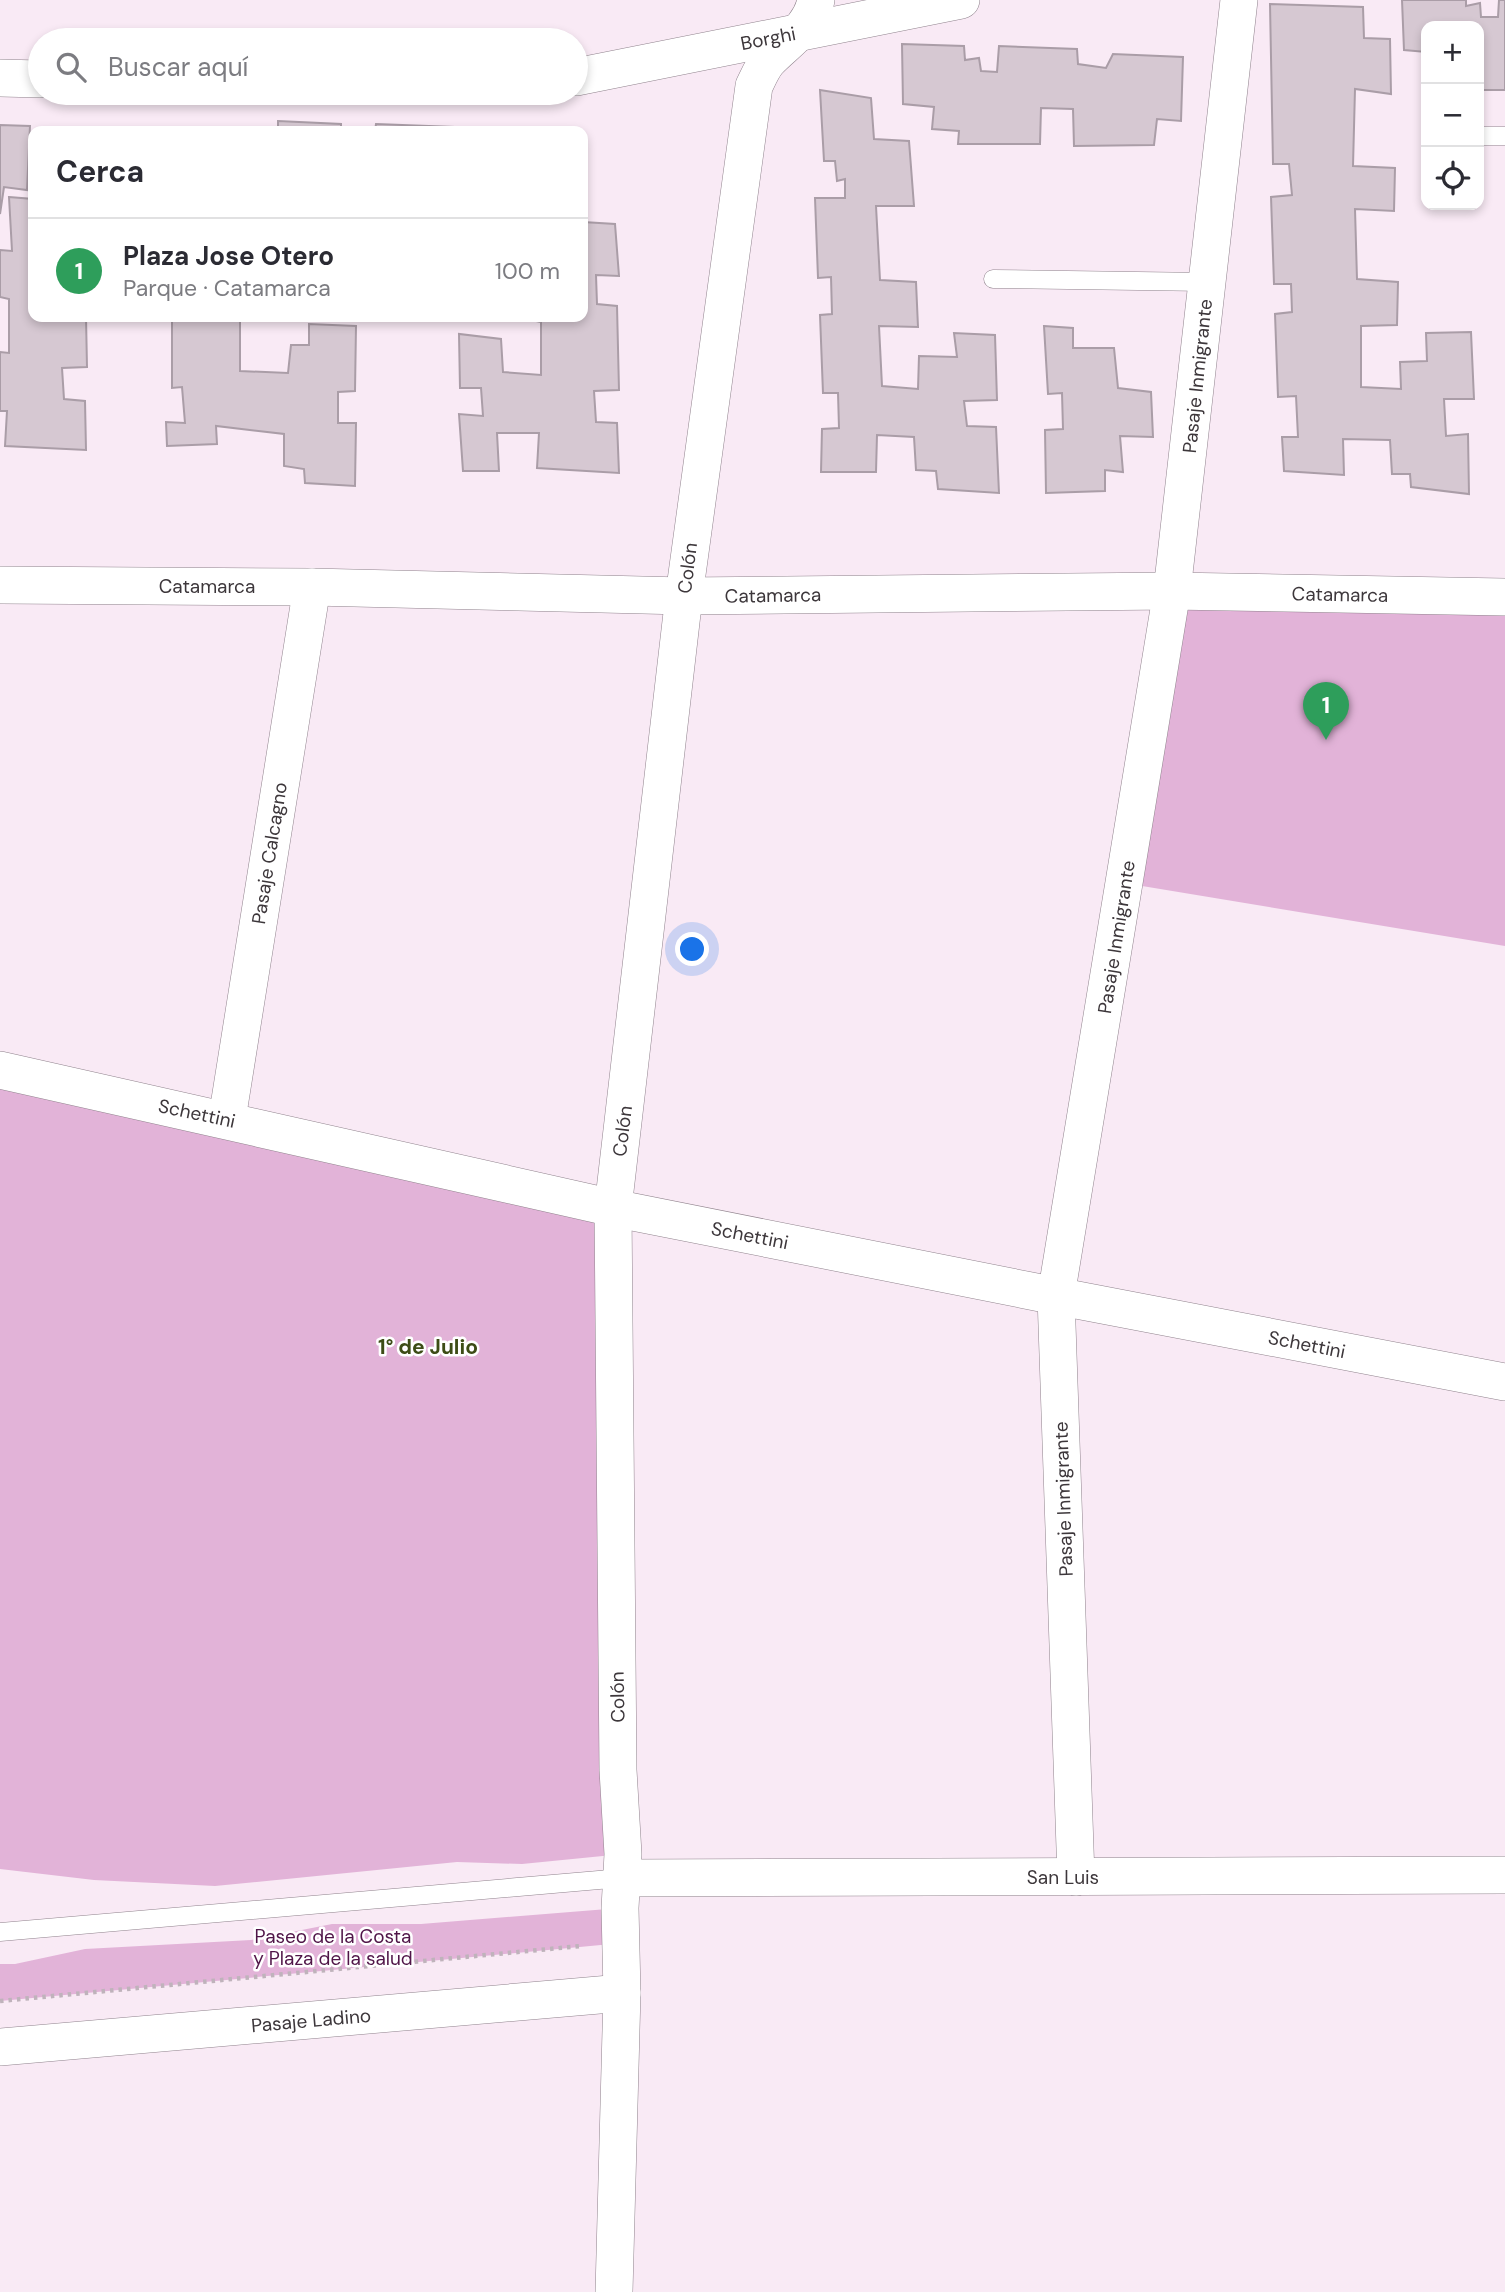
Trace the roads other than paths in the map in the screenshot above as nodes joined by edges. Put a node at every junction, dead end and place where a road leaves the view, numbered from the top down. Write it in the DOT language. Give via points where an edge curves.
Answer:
graph roads {
  1 [pos="961,0"];
  2 [pos="1239,0"];
  3 [pos="808,16"];
  4 [pos="588,74"];
  5 [pos="0,78"];
  6 [pos="28,79"];
  7 [pos="1484,136"];
  8 [pos="1505,136"];
  9 [pos="993,279"];
  10 [pos="1207,282"];
  11 [pos="0,585"];
  12 [pos="312,587"];
  13 [pos="1172,591"];
  14 [pos="684,596"];
  15 [pos="1505,597"];
  16 [pos="0,1070"];
  17 [pos="226,1119"];
  18 [pos="612,1208"];
  19 [pos="1056,1296"];
  20 [pos="1505,1382"];
  21 [pos="1505,1875"];
  22 [pos="1076,1877"];
  23 [pos="622,1878"];
  24 [pos="0,1932"];
  25 [pos="622,1993"];
  26 [pos="0,2047"];
  27 [pos="614,2292"];
  1 -- 3 [label="street, Borghi"];
  2 -- 10 [label="street, Pasaje Inmigrante"];
  3 -- 4 [label="street, Borghi"];
  3 -- 14 [label="street, Colón" via="765,63 754,86"];
  5 -- 6 [label="street"];
  7 -- 8 [label="lane"];
  9 -- 10 [label="lane"];
  10 -- 13 [label="street, Pasaje Inmigrante"];
  11 -- 12 [label="street, Catamarca"];
  12 -- 14 [label="street, Catamarca"];
  12 -- 17 [label="street, Pasaje Calcagno"];
  13 -- 14 [label="street, Catamarca"];
  13 -- 15 [label="street, Catamarca"];
  13 -- 19 [label="street, Pasaje Inmigrante"];
  14 -- 18 [label="street, Colón"];
  16 -- 17 [label="street, Schettini"];
  17 -- 18 [label="street, Schettini"];
  18 -- 19 [label="street, Schettini"];
  18 -- 23 [label="street, Colón"];
  19 -- 20 [label="street, Schettini"];
  19 -- 22 [label="street, Pasaje Inmigrante"];
  21 -- 22 [label="street, San Luis"];
  22 -- 23 [label="street, San Luis"];
  23 -- 24 [label="lane"];
  23 -- 25 [label="street, Colón"];
  25 -- 26 [label="street, Pasaje Ladino"];
  25 -- 27 [label="street, Colón"];
}
